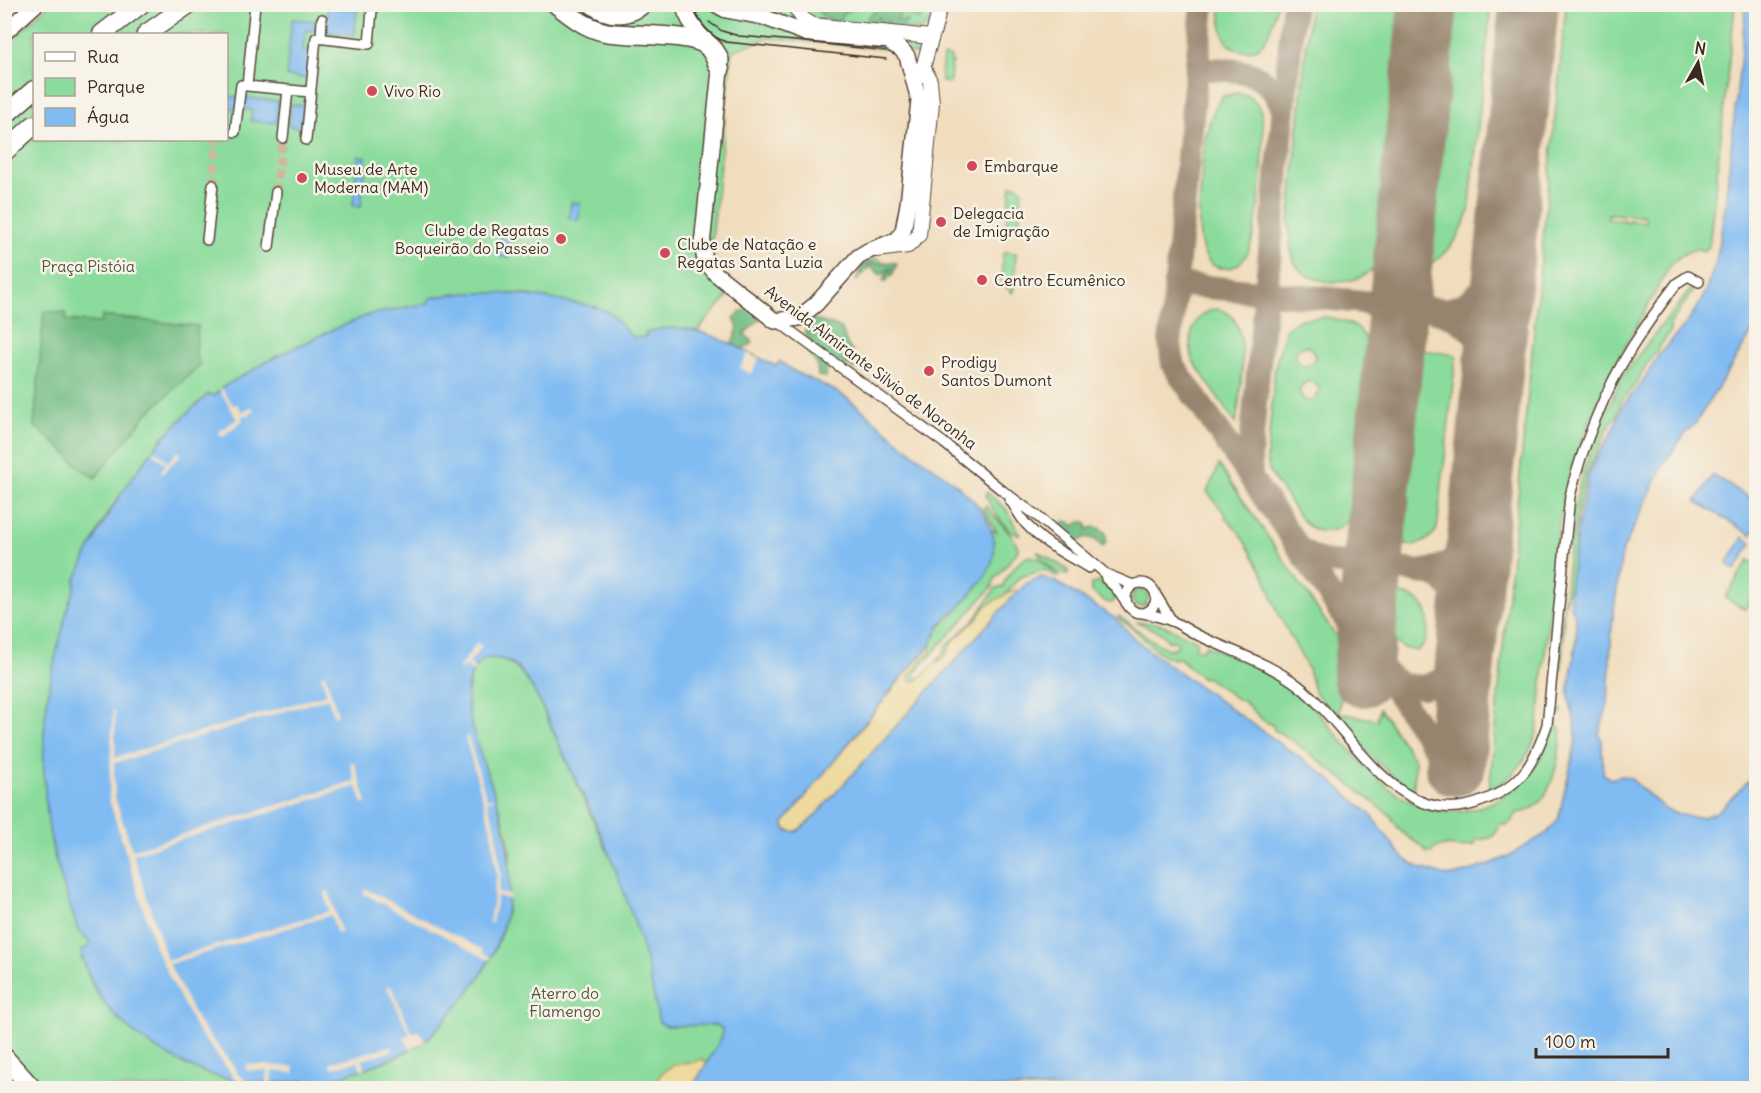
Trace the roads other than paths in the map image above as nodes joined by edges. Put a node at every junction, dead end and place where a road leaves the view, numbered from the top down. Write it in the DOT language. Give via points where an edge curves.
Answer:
graph roads {
  1 [pos="36,4"];
  2 [pos="141,4"];
  3 [pos="189,4"];
  4 [pos="556,4"];
  5 [pos="592,4"];
  6 [pos="643,4"];
  7 [pos="683,4"];
  8 [pos="715,4"];
  9 [pos="768,4"];
  10 [pos="794,4"];
  11 [pos="940,4"];
  12 [pos="255,8"];
  13 [pos="372,10"];
  14 [pos="731,12"];
  15 [pos="322,20"];
  16 [pos="936,23"];
  17 [pos="4,33"];
  18 [pos="103,33"];
  19 [pos="147,33"];
  20 [pos="321,35"];
  21 [pos="914,36"];
  22 [pos="932,37"];
  23 [pos="923,66"];
  24 [pos="720,70"];
  25 [pos="247,86"];
  26 [pos="288,90"];
  27 [pos="33,91"];
  28 [pos="310,92"];
  29 [pos="919,100"];
  30 [pos="4,116"];
  31 [pos="33,126"];
  32 [pos="235,132"];
  33 [pos="283,138"];
  34 [pos="306,140"];
  35 [pos="4,152"];
  36 [pos="213,185"];
  37 [pos="276,192"];
  38 [pos="207,240"];
  39 [pos="269,247"];
  40 [pos="868,251"];
  41 [pos="1699,282"];
  42 [pos="798,318"];
  43 [pos="775,321"];
  44 [pos="798,338"];
  45 [pos="1003,492"];
  46 [pos="1133,585"];
  47 [pos="1156,595"];
  48 [pos="1126,603"];
  49 [pos="1143,613"];
  50 [pos="1172,621"];
  51 [pos="4,1057"];
  52 [pos="32,1089"];
  1 -- 17 [label="main road"];
  2 -- 18 [label="highway"];
  3 -- 19 [label="highway"];
  4 -- 24 [label="highway" via="604,32 702,43 709,48"];
  5 -- 6 [label="highway" via="616,14 634,11"];
  7 -- 24 [label="main road, Avenida Almirante Silvio de Noronha" via="698,33 717,50"];
  8 -- 14 [label="main road"];
  9 -- 14 [label="street"];
  10 -- 21 [label="street" via="803,19 813,25"];
  11 -- 16 [label="street"];
  12 -- 25 [label="street"];
  13 -- 20 [label="street" via="369,44"];
  14 -- 29 [label="main road" via="758,16 816,35 894,44 907,56"];
  15 -- 20 [label="street"];
  16 -- 21 [label="street"];
  16 -- 22 [label="street"];
  20 -- 28 [label="street" via="316,38"];
  21 -- 22 [label="street"];
  22 -- 23 [label="street"];
  23 -- 29 [label="street"];
  23 -- 40 [label="street" via="930,81 932,103 918,235 905,247"];
  24 -- 43 [label="main road, Avenida Almirante Silvio de Noronha" via="702,244 705,260 716,274"];
  25 -- 26 [label="street"];
  25 -- 32 [label="street" via="241,85"];
  26 -- 28 [label="street"];
  26 -- 33 [label="street"];
  27 -- 30 [label="highway"];
  28 -- 34 [label="street"];
  29 -- 40 [label="main road" via="903,231 897,240"];
  31 -- 35 [label="highway"];
  36 -- 38 [label="street"];
  37 -- 39 [label="street"];
  40 -- 42 [label="main road"];
  41 -- 50 [label="street, Avenida Almirante Silvio de Noronha" via="1688,276 1677,283 1631,348 1605,396 1570,496 1547,725 1537,754 1504,791 1459,807 1434,805 1407,794 1377,771 1299,686"];
  42 -- 43 [label="main road"];
  42 -- 44 [label="street"];
  43 -- 44 [label="street, Avenida Almirante Silvio de Noronha"];
  44 -- 45 [label="street, Avenida Almirante Silvio de Noronha" via="940,440"];
  45 -- 46 [label="street, Avenida Almirante Silvio de Noronha" via="1106,574"];
  45 -- 48 [label="street, Avenida Almirante Silvio de Noronha" via="1038,535 1110,582"];
  46 -- 47 [label="street, Avenida Almirante Silvio de Noronha" via="1145,583"];
  46 -- 48 [label="street" via="1126,592"];
  47 -- 49 [label="street" via="1154,604"];
  47 -- 50 [label="street, Avenida Almirante Silvio de Noronha"];
  48 -- 49 [label="street, Avenida Almirante Silvio de Noronha" via="1133,611"];
  49 -- 50 [label="street, Avenida Almirante Silvio de Noronha"];
  51 -- 52 [label="highway"];
}
